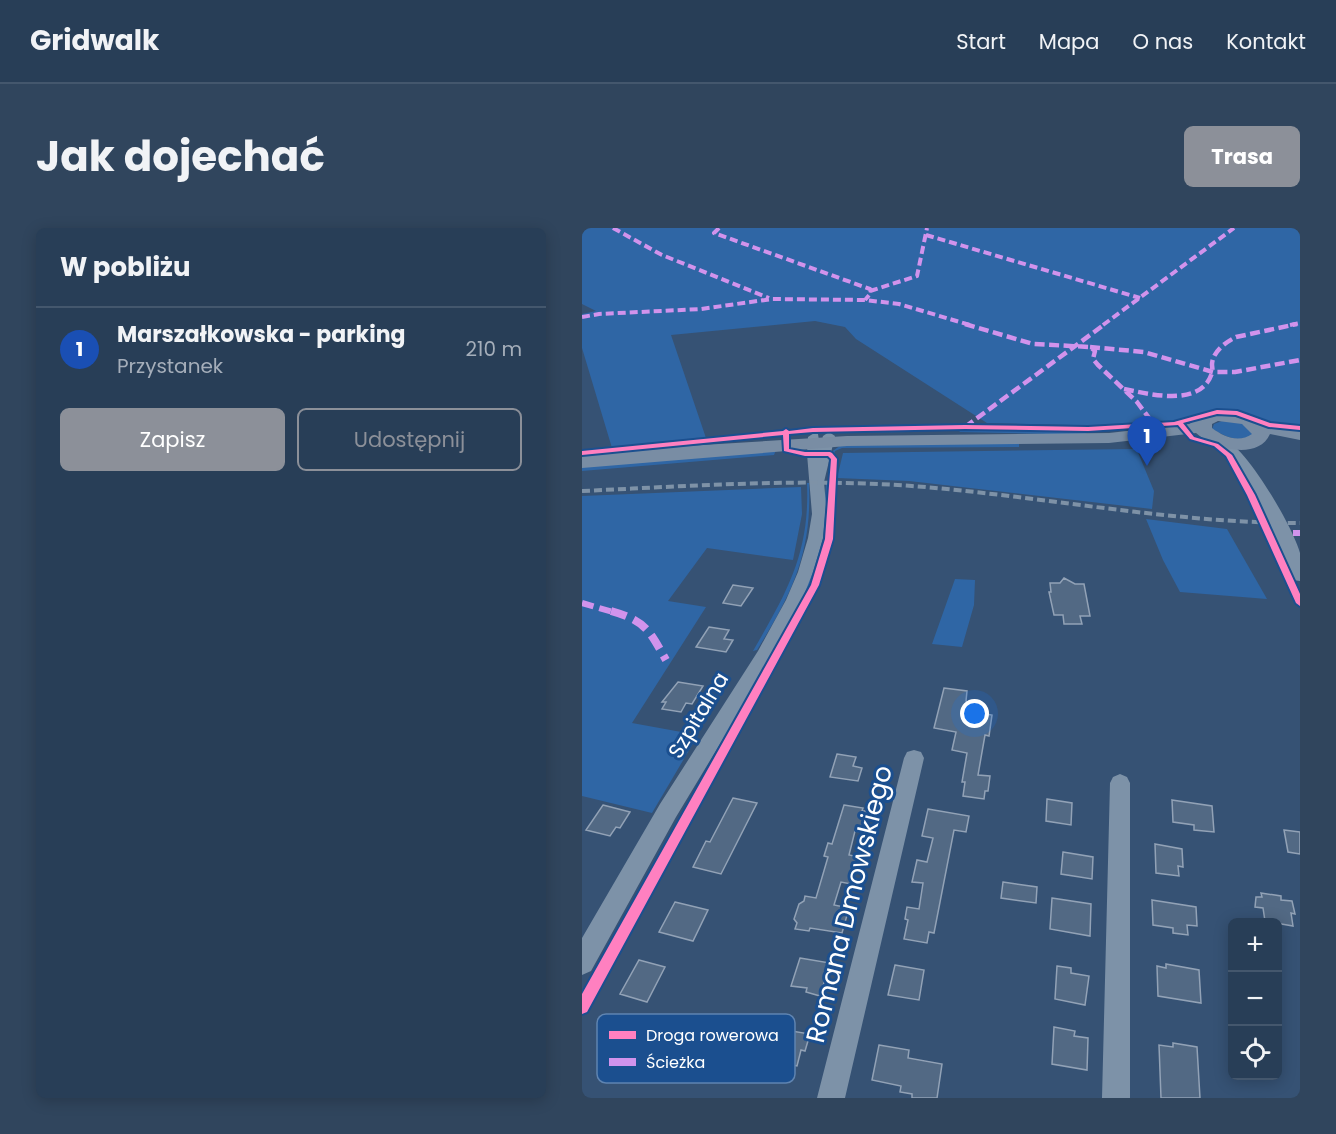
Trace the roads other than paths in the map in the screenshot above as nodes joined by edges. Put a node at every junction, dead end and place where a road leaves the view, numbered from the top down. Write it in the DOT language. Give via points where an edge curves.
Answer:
graph roads {
  1 [pos="1212,434"];
  2 [pos="1256,436"];
  3 [pos="1300,437"];
  4 [pos="821,439"];
  5 [pos="582,462"];
  6 [pos="1259,490"];
  7 [pos="1300,575"];
  8 [pos="914,758"];
  9 [pos="1120,783"];
  10 [pos="582,962"];
  11 [pos="831,1098"];
  12 [pos="1116,1098"];
  1 -- 2 [label="main road" via="1239,444"];
  1 -- 2 [label="main road" via="1209,418 1225,416 1243,419"];
  1 -- 4 [label="main road"];
  1 -- 6 [label="street" via="1235,452"];
  2 -- 3 [label="main road"];
  2 -- 6 [label="street" via="1248,451"];
  4 -- 5 [label="main road"];
  4 -- 10 [label="street, Szpitalna" via="815,544 801,583"];
  6 -- 7 [label="street"];
  8 -- 11 [label="street, Romana Dmowskiego"];
  9 -- 12 [label="street"];
}
